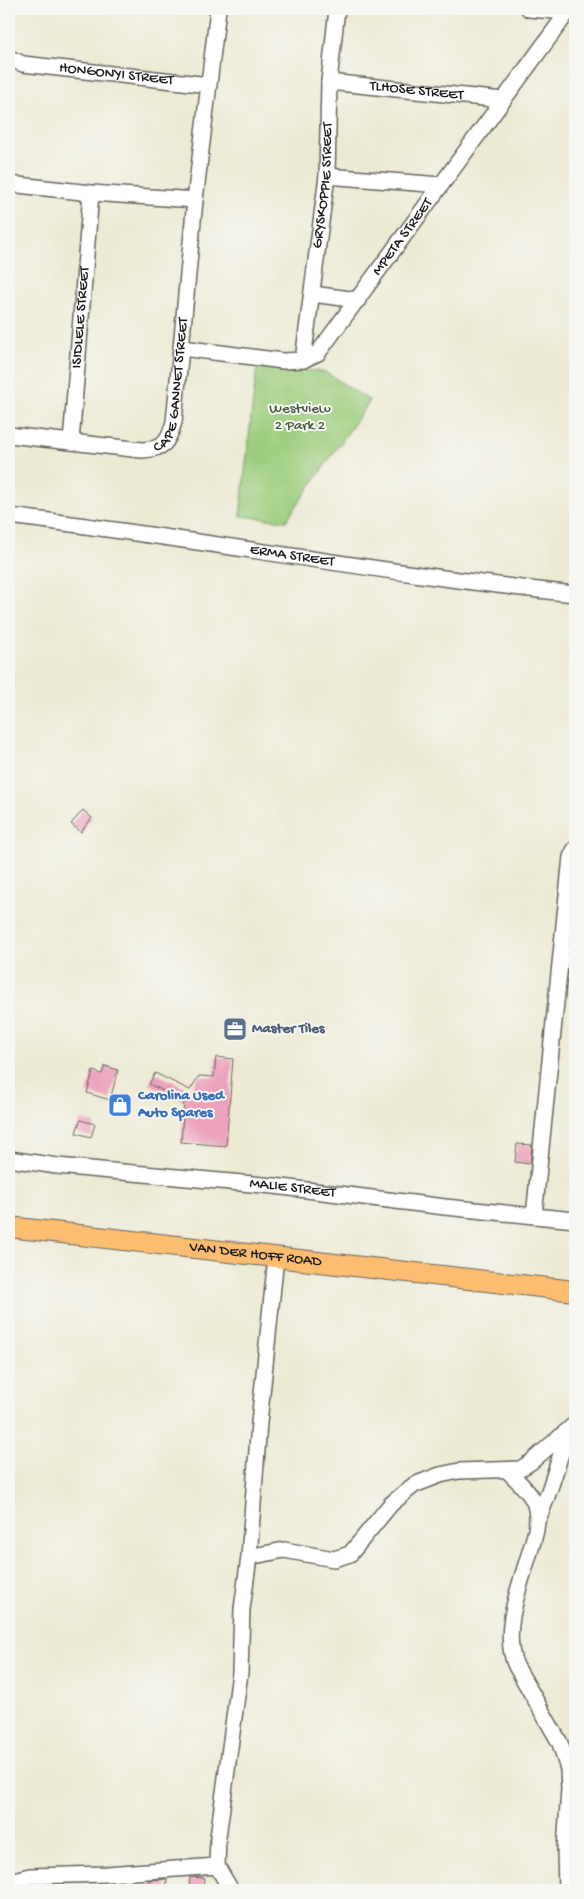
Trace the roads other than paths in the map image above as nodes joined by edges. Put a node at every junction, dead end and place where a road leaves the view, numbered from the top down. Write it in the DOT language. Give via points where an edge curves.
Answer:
graph roads {
  1 [pos="218,9"];
  2 [pos="336,9"];
  3 [pos="529,9"];
  4 [pos="569,10"];
  5 [pos="9,58"];
  6 [pos="16,65"];
  7 [pos="329,82"];
  8 [pos="209,85"];
  9 [pos="503,100"];
  10 [pos="327,176"];
  11 [pos="9,184"];
  12 [pos="441,185"];
  13 [pos="91,193"];
  14 [pos="195,200"];
  15 [pos="312,294"];
  16 [pos="358,300"];
  17 [pos="182,348"];
  18 [pos="303,360"];
  19 [pos="9,435"];
  20 [pos="71,442"];
  21 [pos="9,516"];
  22 [pos="575,594"];
  23 [pos="575,849"];
  24 [pos="9,1159"];
  25 [pos="534,1216"];
  26 [pos="575,1220"];
  27 [pos="9,1227"];
  28 [pos="276,1257"];
  29 [pos="502,1282"];
  30 [pos="575,1291"];
  31 [pos="575,1306"];
  32 [pos="572,1426"];
  33 [pos="508,1471"];
  34 [pos="538,1520"];
  35 [pos="249,1557"];
  36 [pos="575,1804"];
  37 [pos="217,1866"];
  38 [pos="9,1881"];
  39 [pos="231,1890"];
  40 [pos="566,1890"];
  1 -- 8 [label="street, CAPE GANNET STREET"];
  2 -- 7 [label="street, GRYSKOPPIE STREET"];
  3 -- 4 [label="street"];
  4 -- 9 [label="street, MPETA STREET"];
  5 -- 6 [label="street, HONGONYI STREET"];
  6 -- 8 [label="street, HONGONYI STREET"];
  7 -- 9 [label="street, TLHOSE STREET"];
  7 -- 10 [label="street, GRYSKOPPIE STREET"];
  8 -- 14 [label="street, CAPE GANNET STREET"];
  9 -- 12 [label="street, MPETA STREET"];
  10 -- 12 [label="street"];
  10 -- 15 [label="street, GRYSKOPPIE STREET"];
  11 -- 13 [label="street"];
  12 -- 16 [label="street, MPETA STREET"];
  13 -- 14 [label="street"];
  13 -- 20 [label="street, ISIDLELE STREET"];
  14 -- 17 [label="street, CAPE GANNET STREET"];
  15 -- 16 [label="street"];
  15 -- 18 [label="street, GRYSKOPPIE STREET"];
  16 -- 18 [label="street, MPETA STREET" via="318,353"];
  17 -- 18 [label="street" via="283,361"];
  17 -- 20 [label="street, CAPE GANNET STREET" via="174,422 167,442 161,447 142,450"];
  19 -- 20 [label="street, CAPE GANNET STREET"];
  21 -- 22 [label="street, ERMA STREET"];
  23 -- 25 [label="street" via="570,857"];
  24 -- 25 [label="street, MALIE STREET"];
  25 -- 26 [label="street, MALIE STREET"];
  27 -- 28 [label="main road, VAN DER HOFF ROAD"];
  28 -- 29 [label="main road, VAN DER HOFF ROAD"];
  28 -- 35 [label="street"];
  29 -- 30 [label="main road, VAN DER HOFF ROAD"];
  29 -- 31 [label="main road, VAN DER HOFF ROAD"];
  32 -- 33 [label="street" via="531,1462 520,1469"];
  32 -- 34 [label="street"];
  33 -- 34 [label="street" via="531,1494"];
  33 -- 35 [label="street" via="459,1471 414,1485 391,1504 350,1554 334,1559 284,1550"];
  34 -- 40 [label="street" via="513,1612 511,1653 560,1743 568,1769"];
  35 -- 37 [label="street" via="242,1609 240,1673"];
  36 -- 40 [label="street"];
  37 -- 38 [label="street" via="30,1876"];
  37 -- 39 [label="street"];
}
